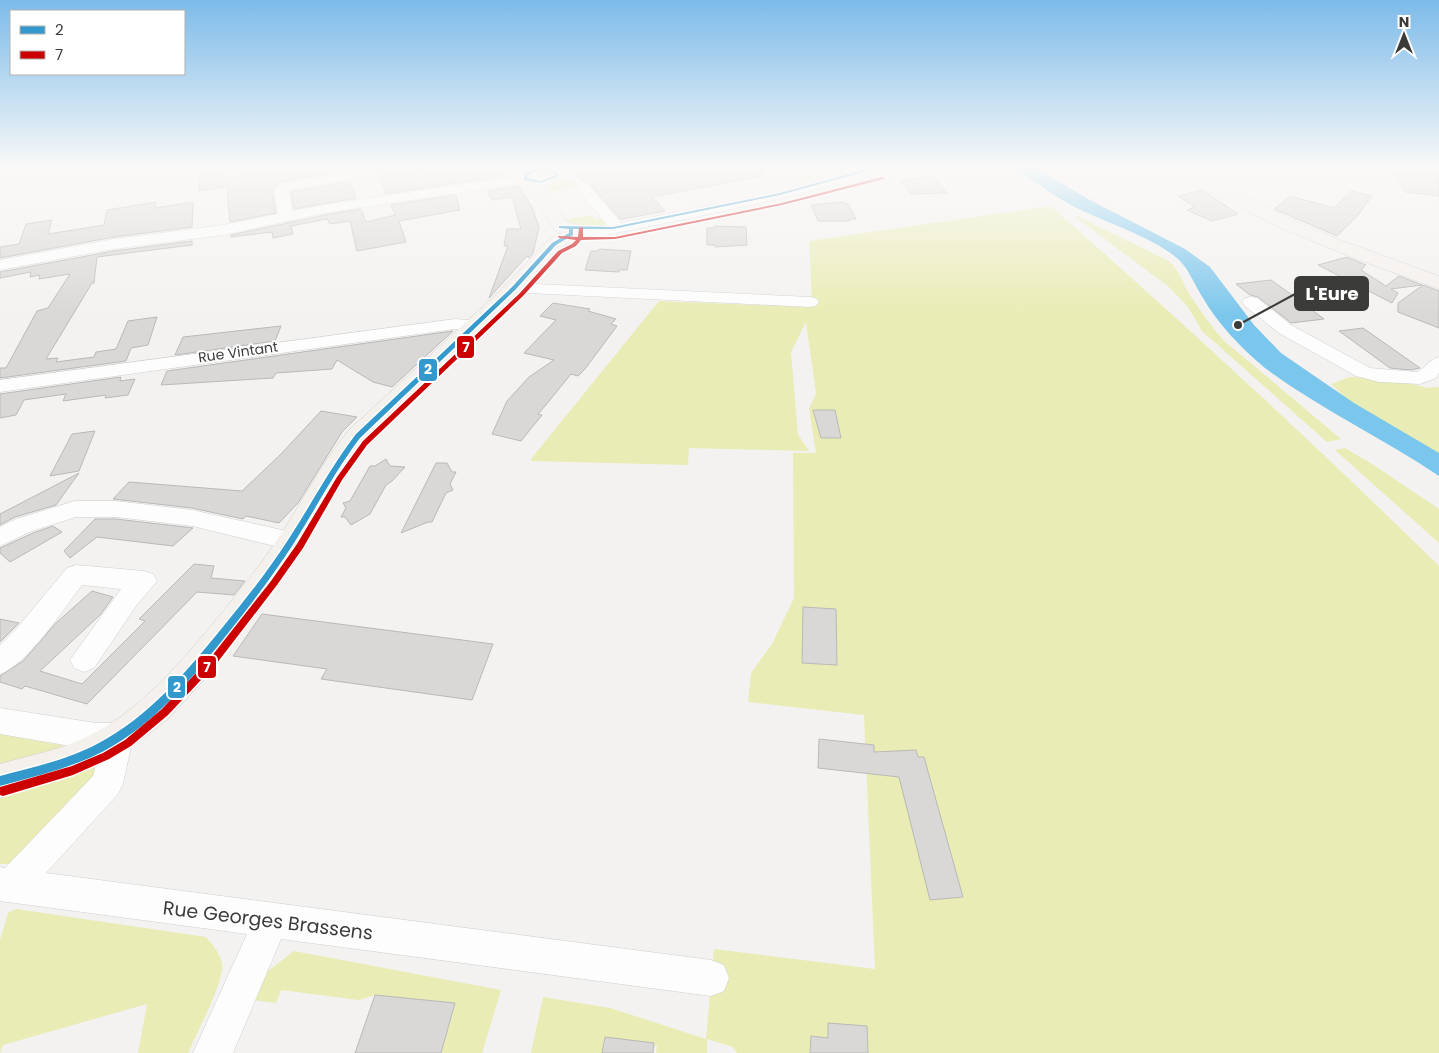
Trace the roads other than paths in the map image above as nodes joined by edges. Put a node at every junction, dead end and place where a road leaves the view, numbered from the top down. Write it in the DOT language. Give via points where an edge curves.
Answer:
graph roads {
  1 [pos="291,217"];
  2 [pos="556,217"];
  3 [pos="606,217"];
  4 [pos="670,217"];
  5 [pos="1271,217"];
  6 [pos="286,218"];
  7 [pos="615,228"];
  8 [pos="563,234"];
  9 [pos="0,265"];
  10 [pos="1439,283"];
  11 [pos="514,288"];
  12 [pos="810,302"];
  13 [pos="1251,302"];
  14 [pos="477,325"];
  15 [pos="1439,363"];
  16 [pos="0,386"];
  17 [pos="0,537"];
  18 [pos="291,541"];
  19 [pos="84,660"];
  20 [pos="0,662"];
  21 [pos="0,721"];
  22 [pos="118,737"];
  23 [pos="0,781"];
  24 [pos="6,885"];
  25 [pos="271,920"];
  26 [pos="711,978"];
  27 [pos="213,1053"];
  1 -- 6 [label="street"];
  2 -- 8 [label="main road"];
  3 -- 7 [label="street"];
  4 -- 7 [label="street"];
  5 -- 10 [label="main road" via="1358,255"];
  6 -- 9 [label="street"];
  7 -- 8 [label="street"];
  8 -- 11 [label="main road"];
  11 -- 12 [label="street"];
  11 -- 14 [label="main road"];
  13 -- 15 [label="street" via="1285,329 1363,372 1420,378"];
  14 -- 16 [label="street, Rue Vintant" via="455,324"];
  14 -- 18 [label="main road" via="346,450"];
  17 -- 18 [label="street" via="24,525 75,509 116,509 192,518"];
  18 -- 22 [label="main road" via="261,586 180,684 156,709"];
  19 -- 20 [label="street" via="144,581 76,575 27,636"];
  21 -- 22 [label="street" via="96,737"];
  22 -- 23 [label="main road" via="80,757"];
  22 -- 24 [label="street, Rue Georges Brassens" via="107,784"];
  24 -- 25 [label="street, Rue Georges Brassens"];
  25 -- 26 [label="street, Rue Georges Brassens"];
  25 -- 27 [label="street"];
}
